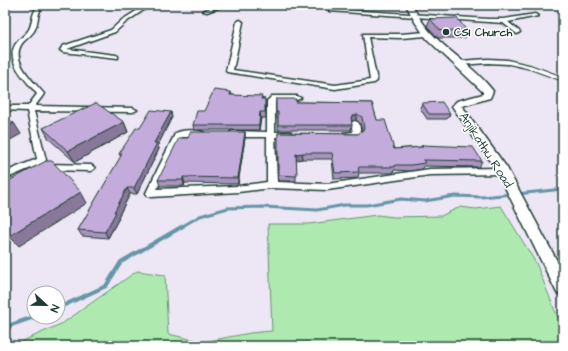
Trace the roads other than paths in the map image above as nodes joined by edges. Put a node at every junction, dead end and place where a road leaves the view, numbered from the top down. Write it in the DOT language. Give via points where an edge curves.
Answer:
graph roads {
  1 [pos="41,5"];
  2 [pos="149,5"];
  3 [pos="223,5"];
  4 [pos="409,5"];
  5 [pos="330,10"];
  6 [pos="206,11"];
  7 [pos="535,16"];
  8 [pos="416,17"];
  9 [pos="504,21"];
  10 [pos="240,22"];
  11 [pos="517,32"];
  12 [pos="426,34"];
  13 [pos="116,57"];
  14 [pos="508,62"];
  15 [pos="459,63"];
  16 [pos="563,79"];
  17 [pos="297,98"];
  18 [pos="5,108"];
  19 [pos="30,108"];
  20 [pos="133,110"];
  21 [pos="355,123"];
  22 [pos="209,134"];
  23 [pos="225,134"];
  24 [pos="271,135"];
  25 [pos="302,135"];
  26 [pos="334,135"];
  27 [pos="25,167"];
  28 [pos="90,168"];
  29 [pos="503,171"];
  30 [pos="5,176"];
  31 [pos="272,185"];
  32 [pos="563,288"];
  1 -- 19 [label="street" via="35,11 32,30 16,51 18,63 42,94"];
  2 -- 13 [label="street" via="113,31 65,47 63,50"];
  3 -- 6 [label="street"];
  4 -- 8 [label="street, Anjikathu Road"];
  5 -- 8 [label="street"];
  7 -- 9 [label="street"];
  8 -- 9 [label="street"];
  8 -- 12 [label="street, Anjikathu Road"];
  9 -- 11 [label="street"];
  10 -- 12 [label="street" via="228,71 335,87 374,81 365,35"];
  12 -- 15 [label="street, Anjikathu Road"];
  14 -- 15 [label="street"];
  14 -- 16 [label="lane"];
  15 -- 29 [label="street, Anjikathu Road" via="488,91 487,96 457,106"];
  17 -- 24 [label="street" via="275,98 271,101"];
  18 -- 19 [label="street"];
  19 -- 20 [label="street"];
  19 -- 27 [label="street" via="42,160"];
  21 -- 26 [label="street" via="357,135"];
  22 -- 31 [label="street" via="179,134 150,193"];
  23 -- 24 [label="street"];
  24 -- 25 [label="street"];
  24 -- 31 [label="street"];
  27 -- 28 [label="street"];
  27 -- 30 [label="street"];
  29 -- 31 [label="street" via="430,172 327,187"];
  29 -- 32 [label="street, Anjikathu Road"];
}
